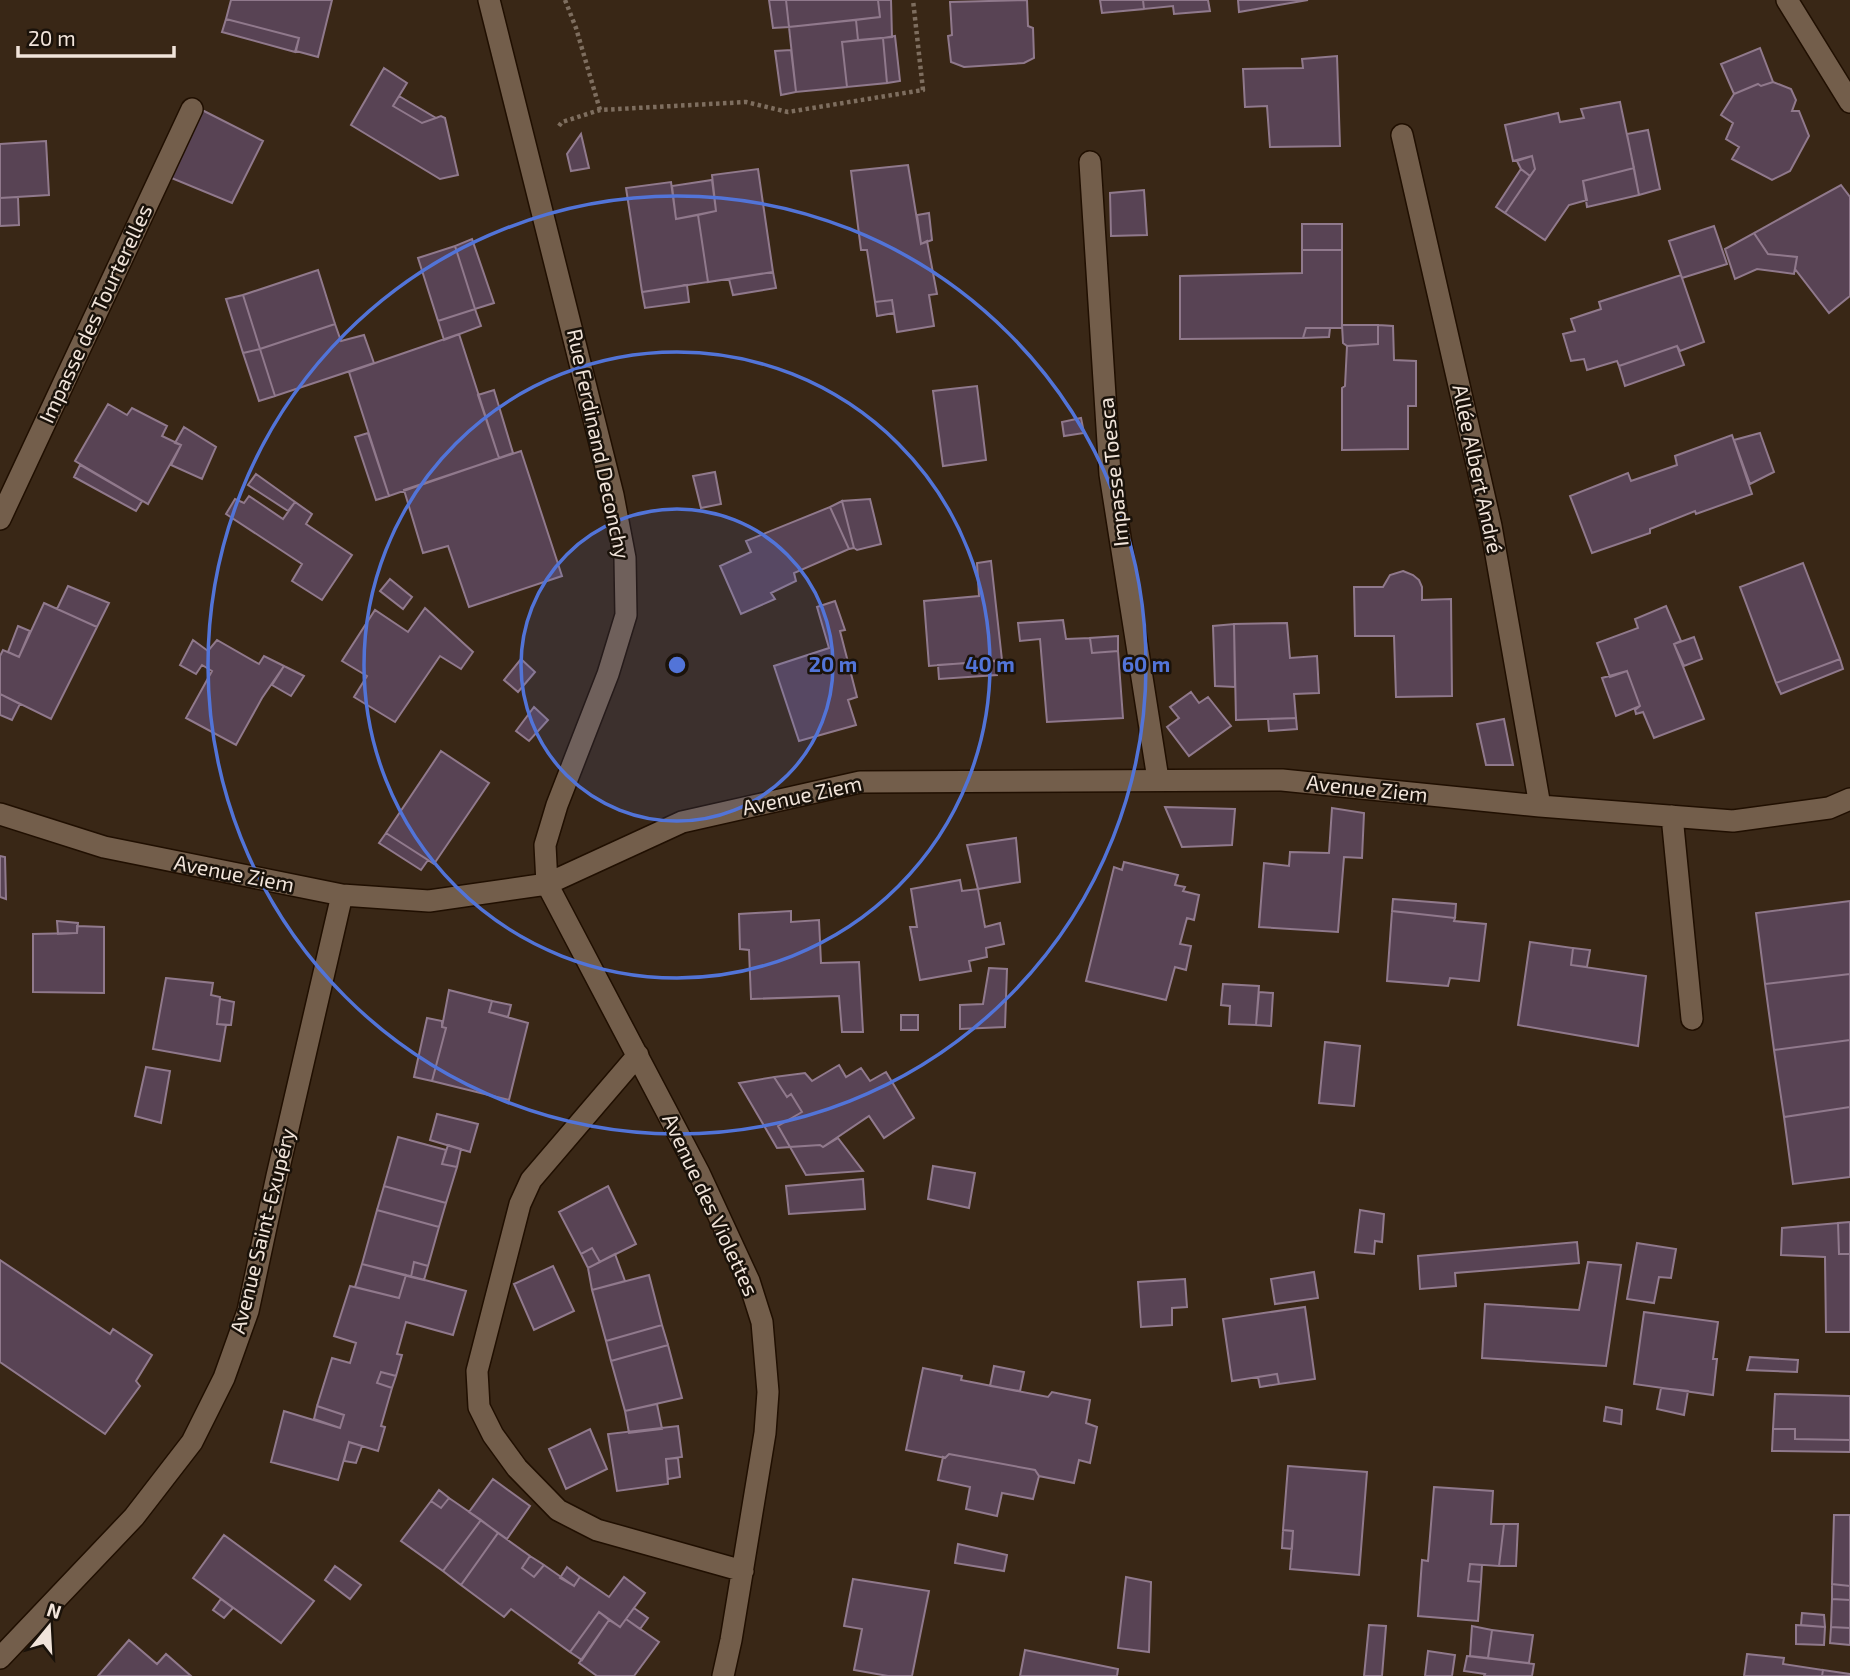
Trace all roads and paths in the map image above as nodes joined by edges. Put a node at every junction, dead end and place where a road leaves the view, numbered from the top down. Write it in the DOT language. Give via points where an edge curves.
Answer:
graph roads {
  1 [pos="489,0"];
  2 [pos="565,0"];
  3 [pos="913,0"];
  4 [pos="1787,0"];
  5 [pos="1850,102"];
  6 [pos="192,109"];
  7 [pos="600,110"];
  8 [pos="1402,135"];
  9 [pos="530,160"];
  10 [pos="1090,162"];
  11 [pos="0,519"];
  12 [pos="1158,779"];
  13 [pos="1850,799"];
  14 [pos="1540,806"];
  15 [pos="0,814"];
  16 [pos="1671,816"];
  17 [pos="547,884"];
  18 [pos="342,895"];
  19 [pos="1692,1019"];
  20 [pos="638,1055"];
  21 [pos="743,1571"];
  22 [pos="0,1658"];
  23 [pos="723,1676"];
  1 -- 9 [label="street, Rue Ferdinand Deconchy"];
  2 -- 7 [label="path"];
  3 -- 7 [label="path" via="923,90 788,112 746,102"];
  4 -- 5 [label="street"];
  6 -- 11 [label="street, Impasse des Tourterelles"];
  7 -- 9 [label="path" via="562,122"];
  8 -- 14 [label="street, Allée Albert André" via="1491,526"];
  9 -- 17 [label="street, Rue Ferdinand Deconchy" via="614,495 625,558 626,615 545,845"];
  10 -- 12 [label="street, Impasse Toesca" via="1110,474"];
  12 -- 14 [label="street, Avenue Ziem" via="1282,780"];
  12 -- 17 [label="street, Avenue Ziem" via="860,782 682,822"];
  13 -- 16 [label="street, Avenue Ziem" via="1829,808 1733,821"];
  14 -- 16 [label="street, Avenue Ziem"];
  15 -- 18 [label="street, Avenue Ziem" via="104,847"];
  16 -- 19 [label="street"];
  17 -- 18 [label="street, Avenue Ziem" via="429,901"];
  17 -- 20 [label="street, Avenue des Violettes"];
  18 -- 22 [label="street, Avenue Saint-Exupéry" via="248,1311 224,1378 192,1443 134,1517"];
  20 -- 21 [label="street, Avenue des Violettes" via="699,1173 749,1281 762,1322 768,1392 765,1433"];
  20 -- 21 [label="street" via="531,1180 520,1203 477,1370 479,1407 517,1468 558,1510 597,1530"];
  21 -- 23 [label="street, Avenue des Violettes"];
}
